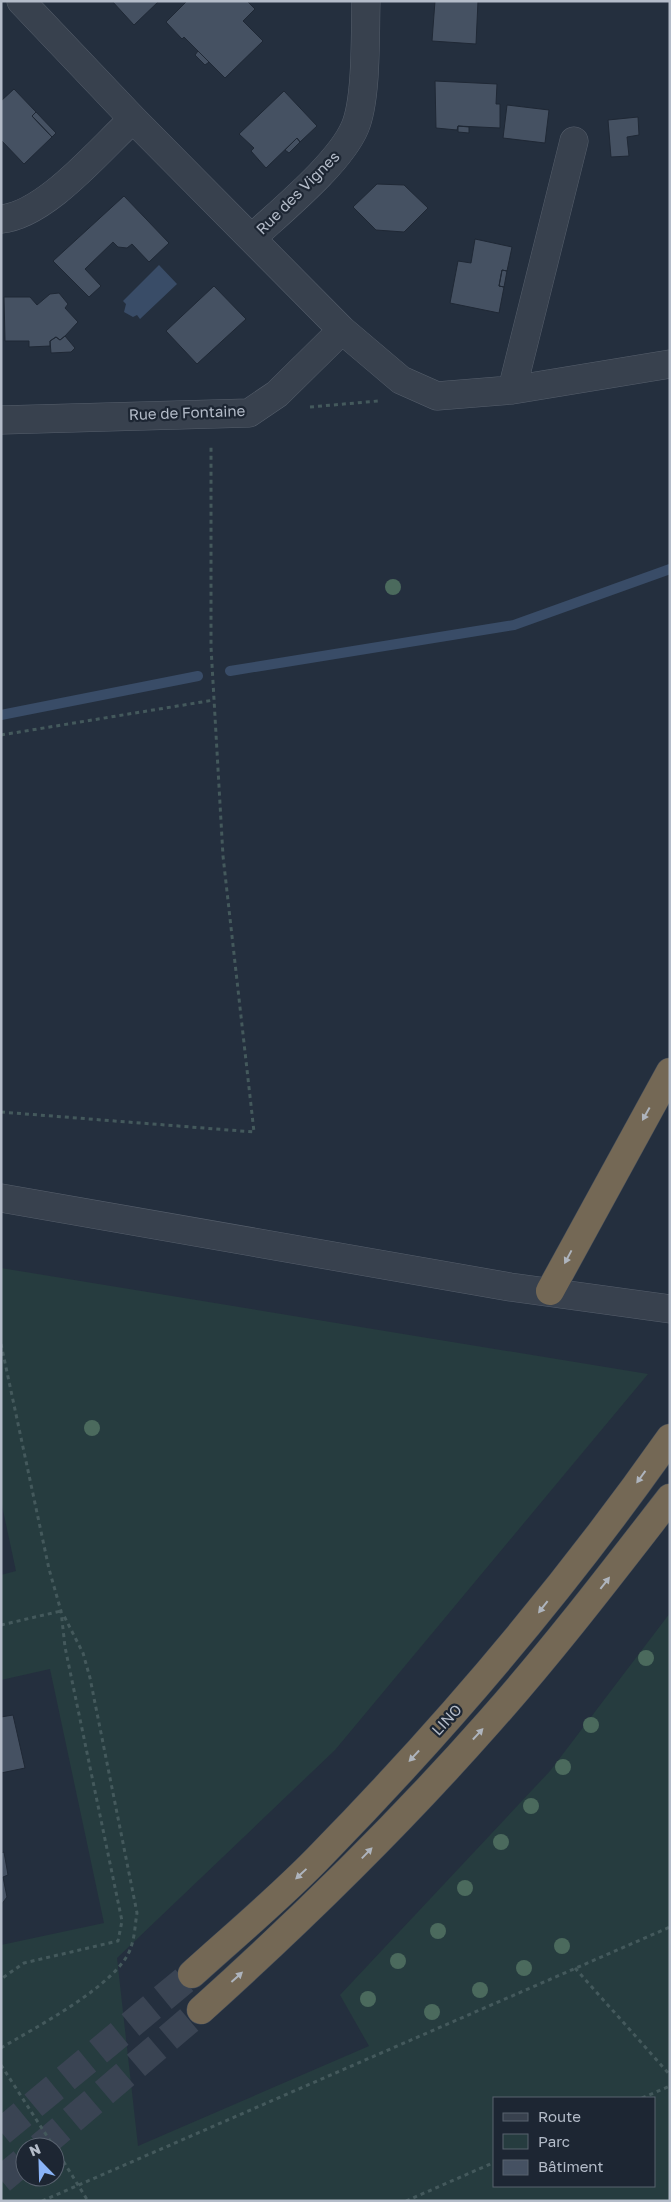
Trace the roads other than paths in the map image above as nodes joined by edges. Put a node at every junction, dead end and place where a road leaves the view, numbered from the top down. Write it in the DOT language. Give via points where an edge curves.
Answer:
graph roads {
  1 [pos="21,1"];
  2 [pos="366,1"];
  3 [pos="133,119"];
  4 [pos="574,142"];
  5 [pos="1,218"];
  6 [pos="252,238"];
  7 [pos="342,330"];
  8 [pos="670,364"];
  9 [pos="512,390"];
  10 [pos="1,420"];
  11 [pos="670,1072"];
  12 [pos="1,1198"];
  13 [pos="550,1292"];
  14 [pos="670,1309"];
  15 [pos="670,1438"];
  16 [pos="670,1498"];
  17 [pos="192,1974"];
  18 [pos="201,2010"];
  1 -- 3 [label="street"];
  2 -- 6 [label="street, Rue des Vignes" via="361,102 356,126 340,153"];
  3 -- 5 [label="street" via="48,200 14,218"];
  3 -- 6 [label="street"];
  4 -- 9 [label="street"];
  6 -- 7 [label="street"];
  7 -- 9 [label="street" via="401,380 437,396"];
  7 -- 10 [label="street, Rue de Fontaine" via="277,394 249,413"];
  8 -- 9 [label="street"];
  11 -- 13 [label="highway, one-way"];
  12 -- 13 [label="street"];
  13 -- 14 [label="street"];
  15 -- 17 [label="highway, LINO, one-way" via="592,1544 463,1704 322,1854"];
  18 -- 16 [label="highway, one-way" via="349,1870 476,1736 554,1646"];
}
